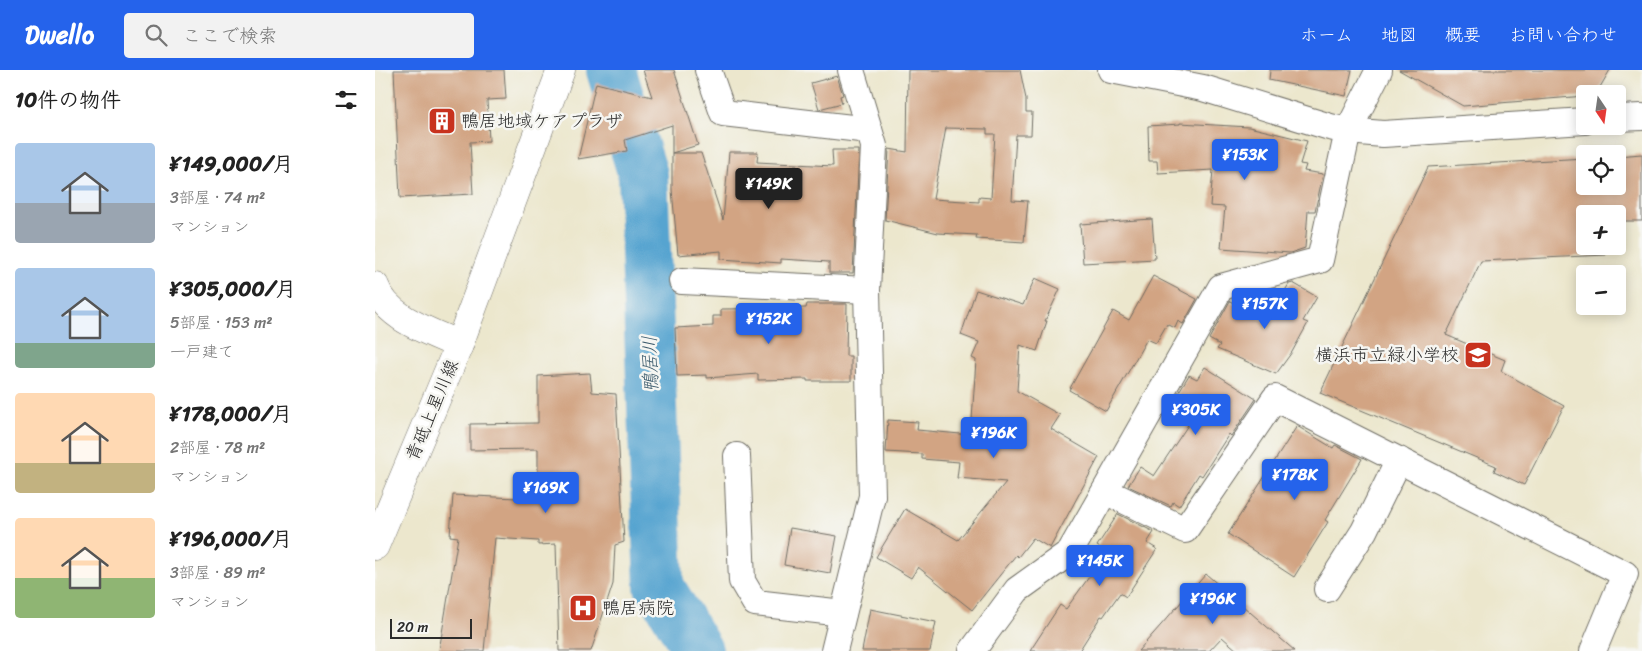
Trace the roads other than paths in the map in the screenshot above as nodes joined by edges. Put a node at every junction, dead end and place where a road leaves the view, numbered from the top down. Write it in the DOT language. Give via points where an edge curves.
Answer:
graph roads {
  1 [pos="561,70"];
  2 [pos="708,70"];
  3 [pos="851,70"];
  4 [pos="1111,70"];
  5 [pos="1379,70"];
  6 [pos="1642,117"];
  7 [pos="1626,118"];
  8 [pos="1576,122"];
  9 [pos="869,130"];
  10 [pos="1348,131"];
  11 [pos="683,281"];
  12 [pos="375,286"];
  13 [pos="867,290"];
  14 [pos="459,345"];
  15 [pos="737,456"];
  16 [pos="1399,460"];
  17 [pos="1105,490"];
  18 [pos="375,546"];
  19 [pos="1327,589"];
  20 [pos="843,613"];
  21 [pos="834,651"];
  22 [pos="972,651"];
  23 [pos="1593,651"];
  1 -- 14 [label="main road"];
  2 -- 9 [label="street" via="723,113"];
  3 -- 9 [label="street"];
  4 -- 10 [label="street" via="1203,88"];
  5 -- 10 [label="street"];
  6 -- 7 [label="street"];
  8 -- 10 [label="street" via="1383,134"];
  9 -- 13 [label="street" via="874,146"];
  10 -- 17 [label="street" via="1320,260 1221,287"];
  11 -- 13 [label="street"];
  12 -- 14 [label="main road, 青砥上星川線" via="378,295 399,316"];
  13 -- 20 [label="street" via="871,496"];
  14 -- 18 [label="main road, 青砥上星川線"];
  15 -- 20 [label="street" via="743,581 755,603"];
  16 -- 17 [label="street" via="1275,398 1185,530"];
  16 -- 19 [label="street" via="1364,531"];
  16 -- 23 [label="street" via="1625,574"];
  17 -- 22 [label="street" via="1071,552 1017,590"];
  20 -- 21 [label="street"];
}
